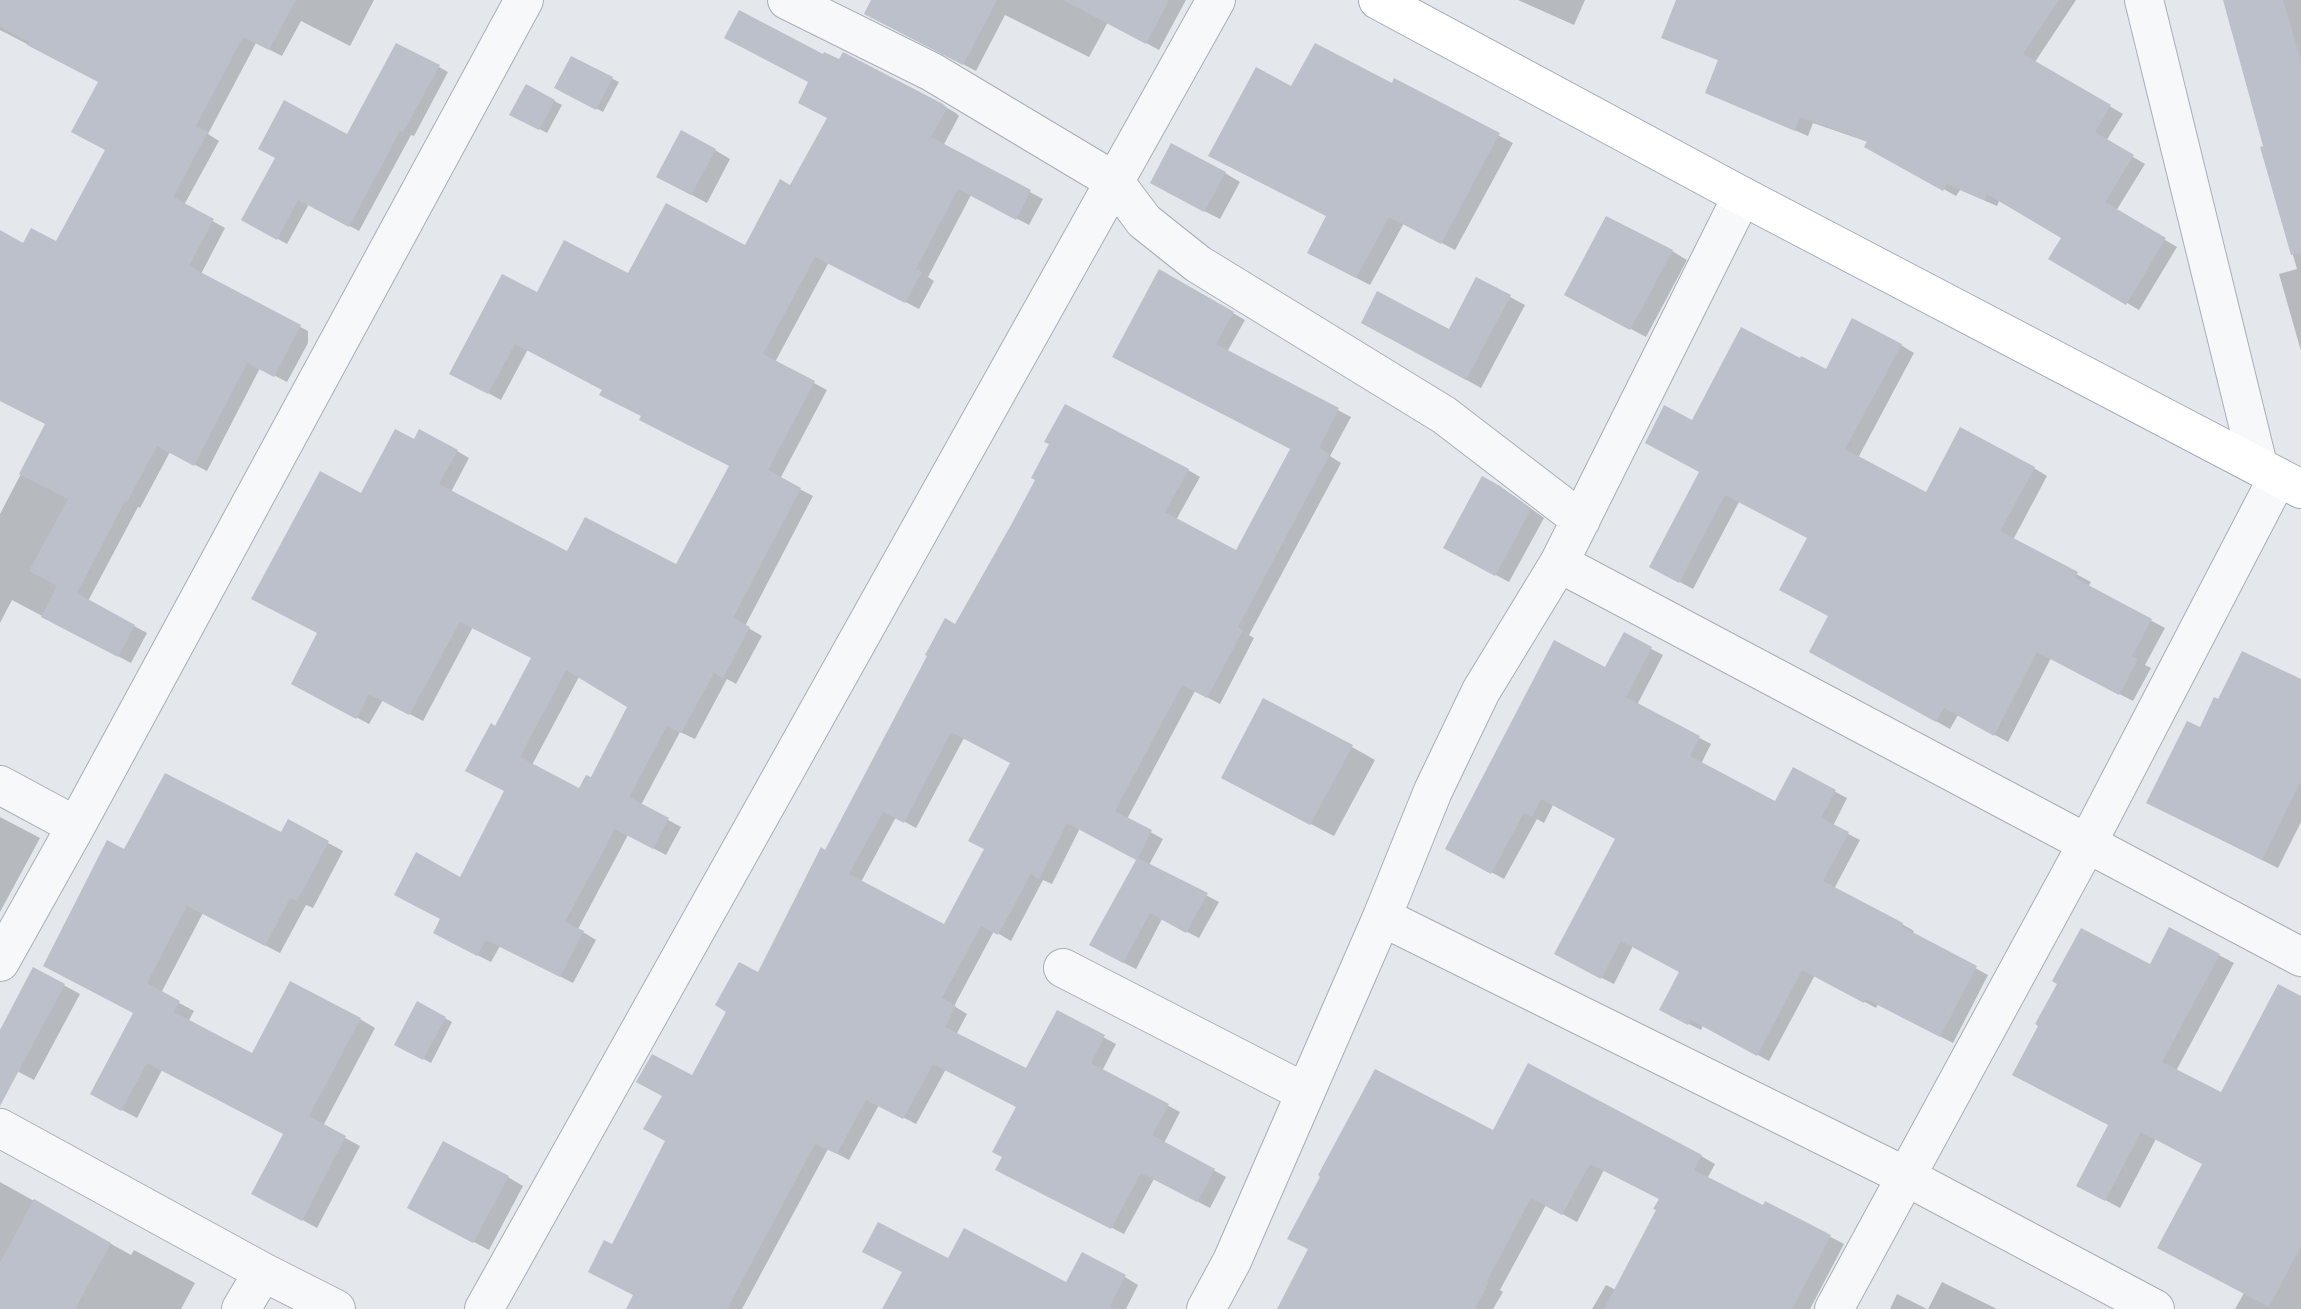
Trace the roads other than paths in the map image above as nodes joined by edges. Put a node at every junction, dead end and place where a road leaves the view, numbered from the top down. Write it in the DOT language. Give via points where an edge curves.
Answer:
graph roads {
  1 [pos="524,0"];
  2 [pos="787,0"];
  3 [pos="1216,0"];
  4 [pos="1378,0"];
  5 [pos="2144,0"];
  6 [pos="1114,181"];
  7 [pos="1742,196"];
  8 [pos="2279,477"];
  9 [pos="1581,520"];
  10 [pos="1559,563"];
  11 [pos="0,785"];
  12 [pos="76,826"];
  13 [pos="2088,842"];
  14 [pos="1382,917"];
  15 [pos="2301,957"];
  16 [pos="0,962"];
  17 [pos="1063,968"];
  18 [pos="1304,1092"];
  19 [pos="0,1128"];
  20 [pos="1905,1177"];
  21 [pos="262,1272"];
  22 [pos="241,1309"];
  23 [pos="336,1309"];
  24 [pos="484,1309"];
  25 [pos="1206,1309"];
  26 [pos="1834,1309"];
  27 [pos="2155,1309"];
  1 -- 12 [label="street"];
  2 -- 6 [label="street" via="932,72"];
  3 -- 6 [label="street"];
  4 -- 7 [label="main road"];
  5 -- 8 [label="street"];
  6 -- 9 [label="street" via="1144,221 1198,264 1444,415"];
  6 -- 24 [label="street"];
  7 -- 8 [label="main road"];
  7 -- 9 [label="street"];
  8 -- 13 [label="street"];
  9 -- 10 [label="street"];
  10 -- 13 [label="street"];
  10 -- 14 [label="street" via="1481,691 1433,791"];
  11 -- 12 [label="street"];
  12 -- 16 [label="street"];
  13 -- 15 [label="street"];
  13 -- 20 [label="street"];
  14 -- 18 [label="street"];
  14 -- 20 [label="street"];
  17 -- 18 [label="street"];
  18 -- 25 [label="street" via="1232,1261"];
  19 -- 21 [label="street"];
  20 -- 26 [label="street"];
  20 -- 27 [label="street"];
  21 -- 22 [label="street"];
  21 -- 23 [label="street"];
}
